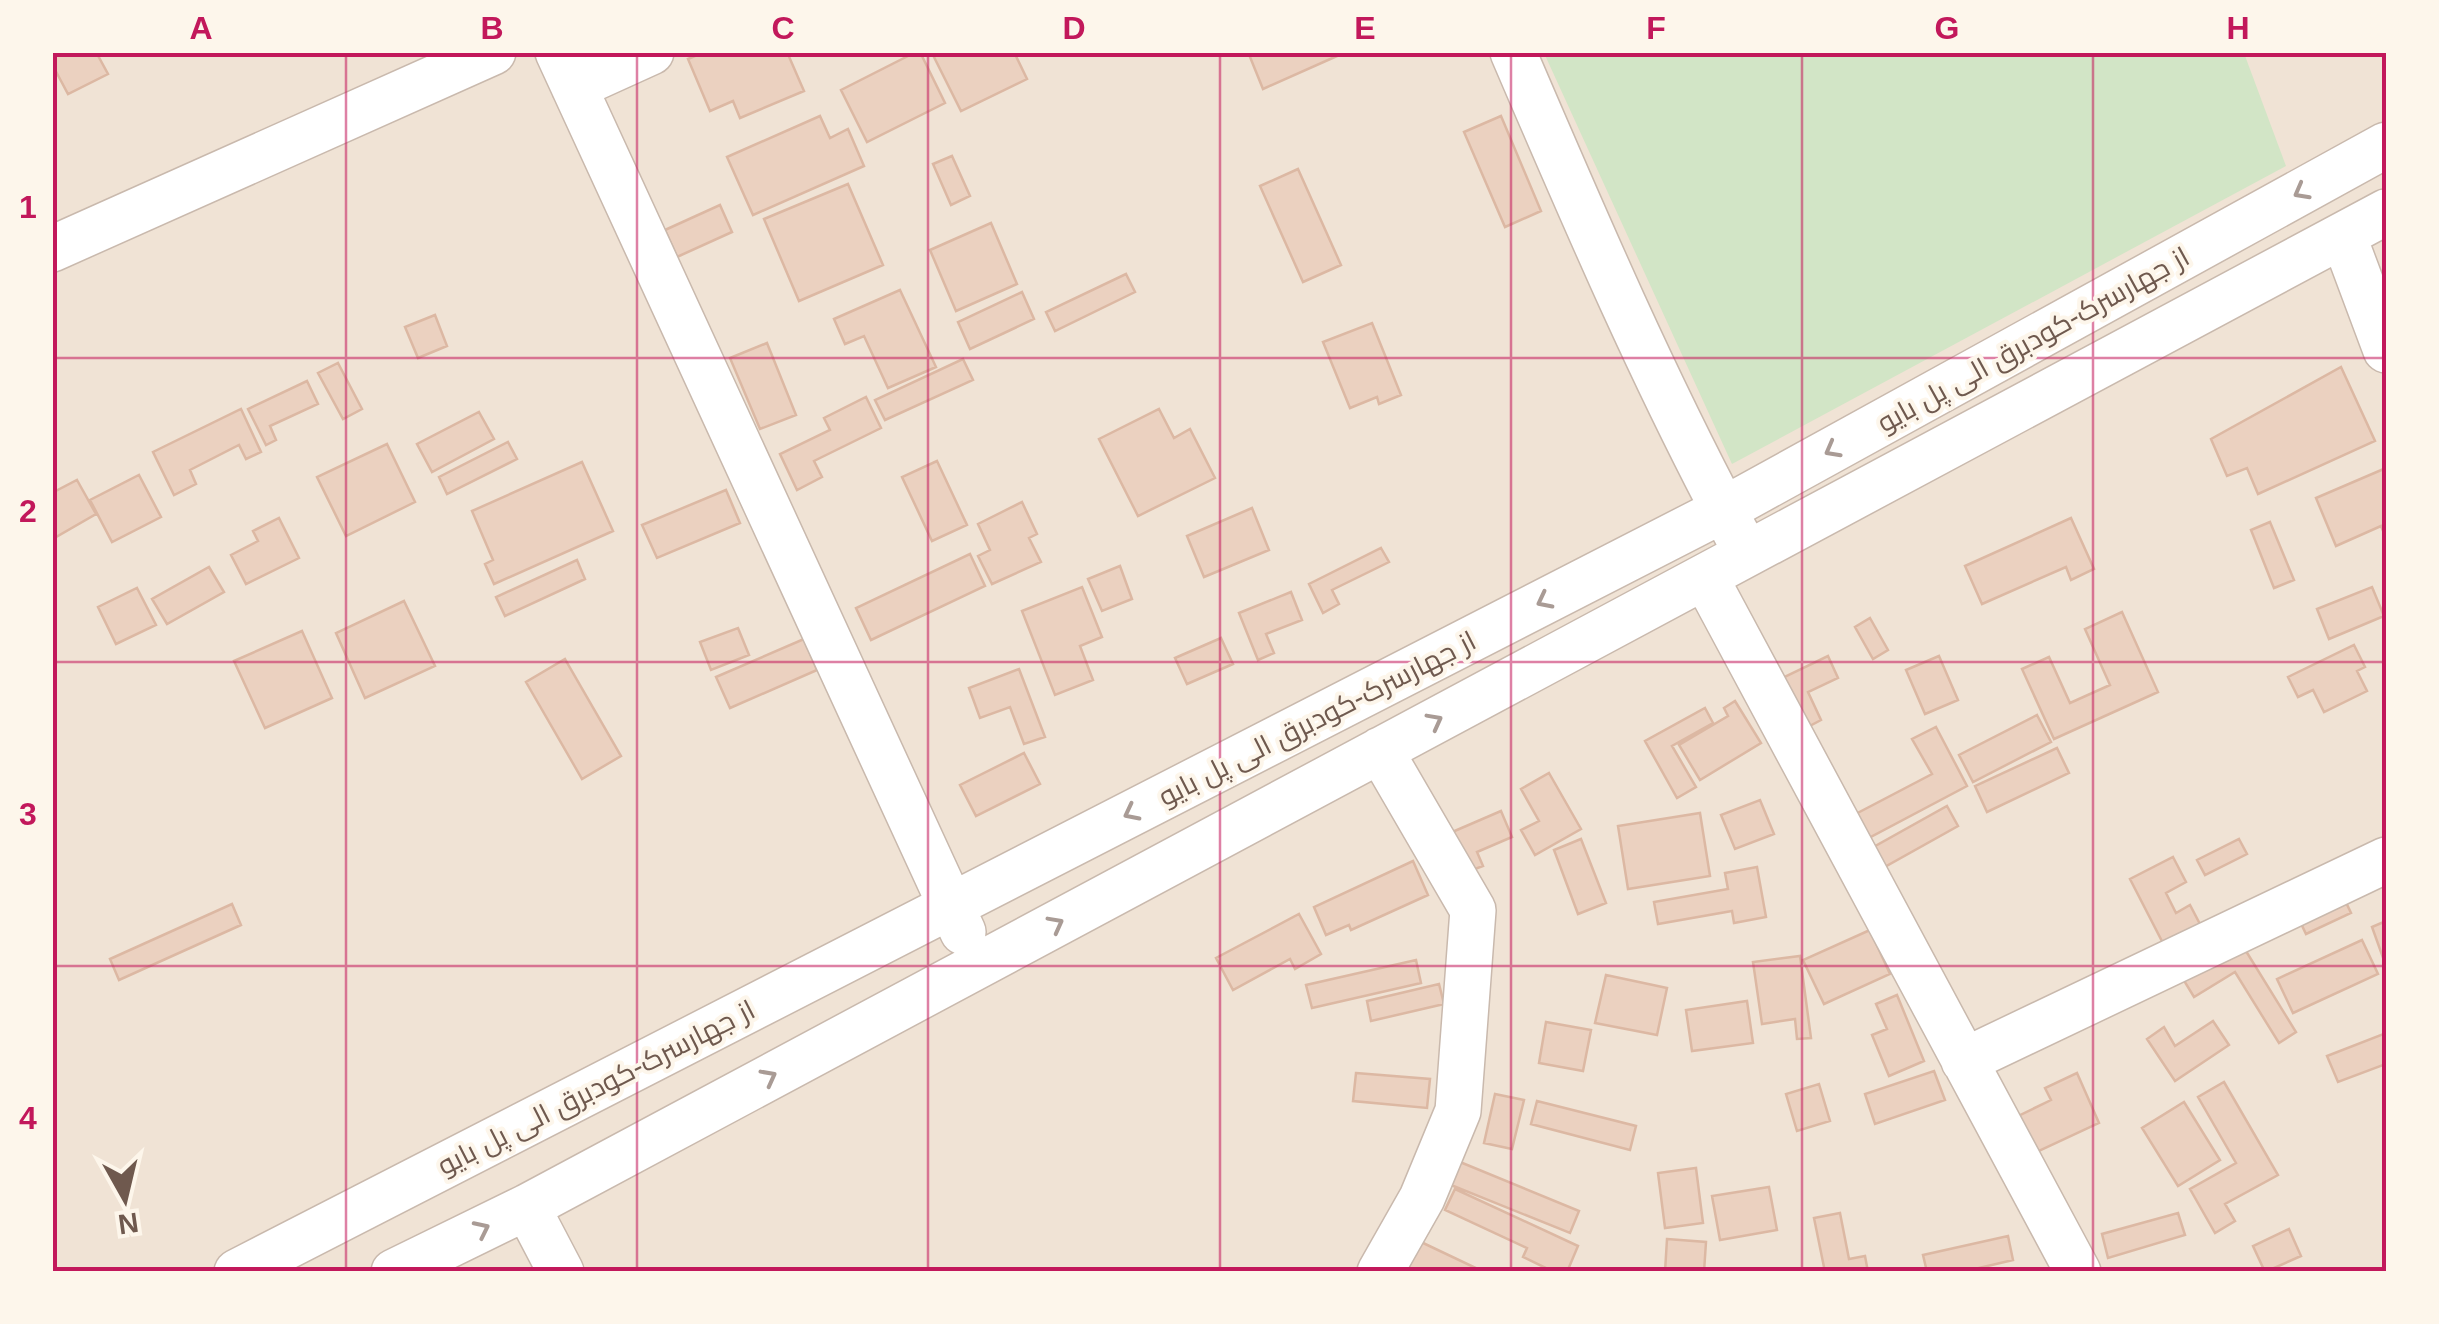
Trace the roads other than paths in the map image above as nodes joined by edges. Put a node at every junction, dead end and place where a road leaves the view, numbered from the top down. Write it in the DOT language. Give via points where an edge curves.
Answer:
graph roads {
  1 [pos="493,52"];
  2 [pos="652,52"];
  3 [pos="1513,52"];
  4 [pos="566,70"];
  5 [pos="2386,145"];
  6 [pos="2386,212"];
  7 [pos="2344,235"];
  8 [pos="52,248"];
  9 [pos="2386,350"];
  10 [pos="1723,510"];
  11 [pos="1747,554"];
  12 [pos="1705,577"];
  13 [pos="1380,750"];
  14 [pos="2386,860"];
  15 [pos="950,906"];
  16 [pos="978,965"];
  17 [pos="1964,1061"];
  18 [pos="527,1207"];
  19 [pos="237,1272"];
  20 [pos="394,1272"];
  21 [pos="561,1272"];
  22 [pos="1380,1272"];
  23 [pos="2078,1272"];
  1 -- 8 [label="street"];
  2 -- 4 [label="street"];
  3 -- 10 [label="street" via="1597,249"];
  4 -- 15 [label="street"];
  5 -- 10 [label="street, از جهارسرک-کودبرق الی پل بایو, one-way"];
  6 -- 7 [label="street, از جهارسرک-کودبرق الی پل بایو"];
  7 -- 9 [label="street"];
  7 -- 11 [label="street, از جهارسرک-کودبرق الی پل بایو"];
  10 -- 11 [label="street"];
  10 -- 15 [label="street, از جهارسرک-کودبرق الی پل بایو, one-way"];
  11 -- 12 [label="street, از جهارسرک-کودبرق الی پل بایو"];
  13 -- 12 [label="street, از جهارسرک-کودبرق الی پل بایو, one-way"];
  12 -- 17 [label="street"];
  16 -- 13 [label="street, از جهارسرک-کودبرق الی پل بایو, one-way"];
  13 -- 22 [label="street" via="1473,910 1458,1110 1422,1198"];
  14 -- 17 [label="street"];
  15 -- 16 [label="street"];
  15 -- 19 [label="street, از جهارسرک-کودبرق الی پل بایو"];
  18 -- 16 [label="street, از جهارسرک-کودبرق الی پل بایو, one-way"];
  17 -- 23 [label="street"];
  20 -- 18 [label="street, از جهارسرک-کودبرق الی پل بایو, one-way"];
  18 -- 21 [label="street"];
}
